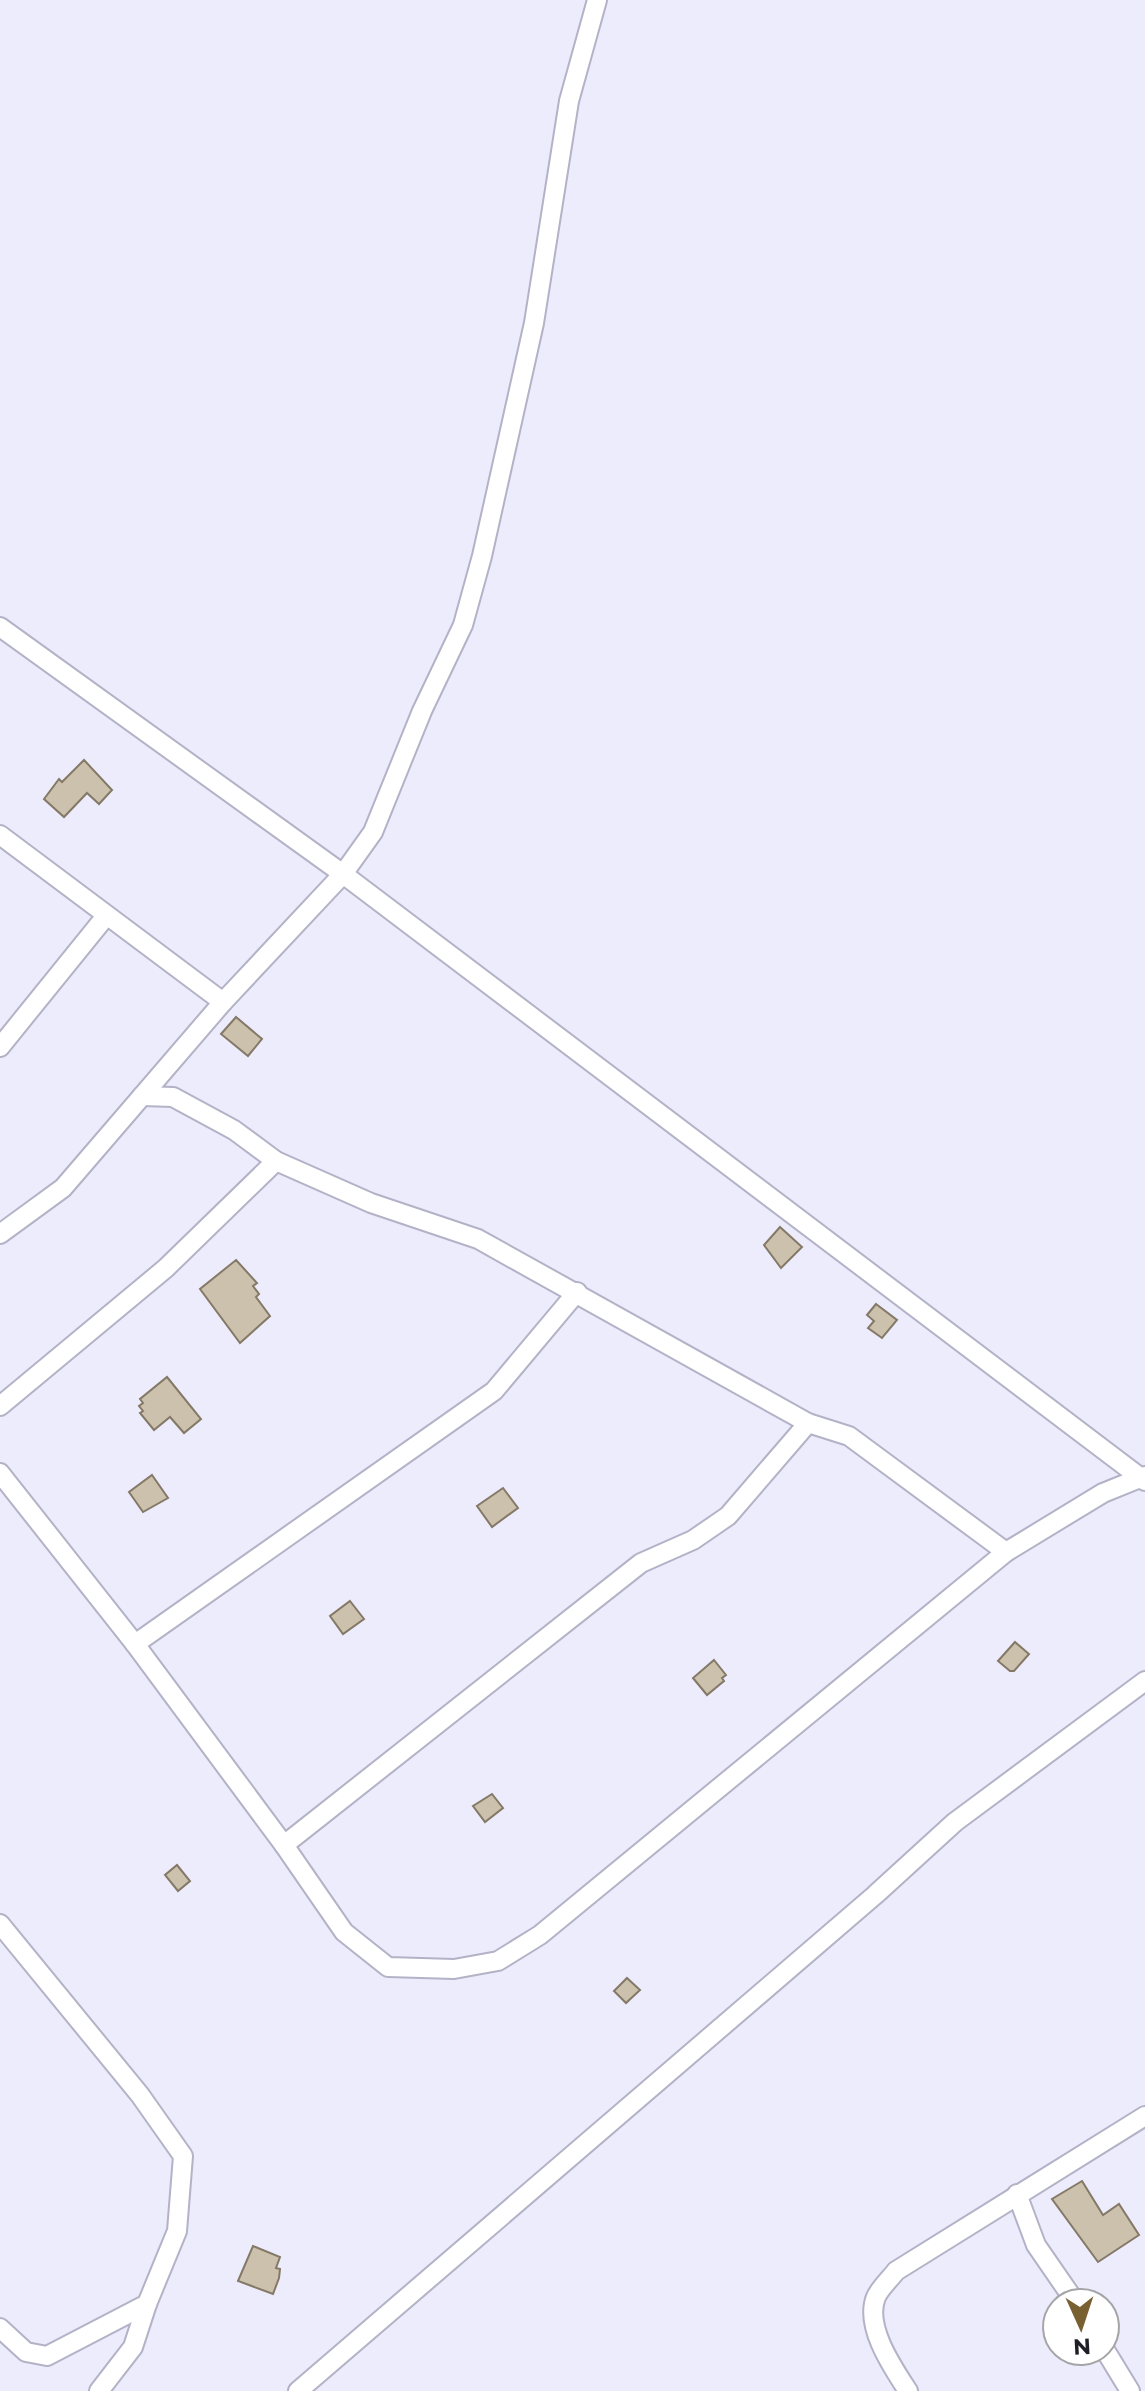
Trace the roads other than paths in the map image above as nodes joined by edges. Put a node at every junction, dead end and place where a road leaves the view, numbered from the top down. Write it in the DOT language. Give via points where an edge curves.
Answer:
graph roads {
  1 [pos="597,0"];
  2 [pos="0,627"];
  3 [pos="0,835"];
  4 [pos="343,874"];
  5 [pos="106,916"];
  6 [pos="223,1002"];
  7 [pos="0,1047"];
  8 [pos="142,1096"];
  9 [pos="276,1161"];
  10 [pos="0,1234"];
  11 [pos="577,1292"];
  12 [pos="0,1406"];
  13 [pos="808,1423"];
  14 [pos="0,1473"];
  15 [pos="1144,1478"];
  16 [pos="1006,1552"];
  17 [pos="135,1644"];
  18 [pos="1145,1681"];
  19 [pos="284,1845"];
  20 [pos="0,1924"];
  21 [pos="1145,2116"];
  22 [pos="1017,2194"];
  23 [pos="1065,2287"];
  24 [pos="147,2304"];
  25 [pos="0,2328"];
  26 [pos="1115,2367"];
  27 [pos="1145,2382"];
  28 [pos="99,2391"];
  29 [pos="298,2391"];
  30 [pos="908,2391"];
  31 [pos="1130,2391"];
  1 -- 4 [label="street" via="569,101 534,323 463,625 373,832"];
  2 -- 4 [label="street"];
  3 -- 5 [label="street"];
  4 -- 6 [label="street"];
  4 -- 15 [label="street"];
  5 -- 6 [label="street"];
  5 -- 7 [label="street"];
  6 -- 8 [label="street"];
  8 -- 9 [label="street" via="173,1097 203,1110"];
  8 -- 10 [label="street" via="63,1188"];
  9 -- 11 [label="street" via="371,1203 478,1239"];
  9 -- 12 [label="street" via="166,1268"];
  11 -- 13 [label="street"];
  11 -- 17 [label="street" via="494,1391"];
  13 -- 16 [label="street" via="849,1436"];
  13 -- 19 [label="street" via="728,1516 693,1540 641,1563"];
  14 -- 17 [label="street"];
  15 -- 16 [label="street" via="1103,1493"];
  16 -- 19 [label="street" via="540,1935 498,1961 454,1969 388,1967 344,1932"];
  17 -- 19 [label="street"];
  18 -- 29 [label="street" via="955,1822"];
  20 -- 24 [label="street" via="140,2095 183,2156 177,2231"];
  21 -- 22 [label="street"];
  22 -- 23 [label="street" via="1036,2245"];
  22 -- 30 [label="street" via="896,2271 875,2298 876,2326"];
  24 -- 25 [label="street" via="47,2356 26,2352"];
  24 -- 28 [label="street" via="133,2347"];
  26 -- 31 [label="street"];
  27 -- 31 [label="street"];
}
